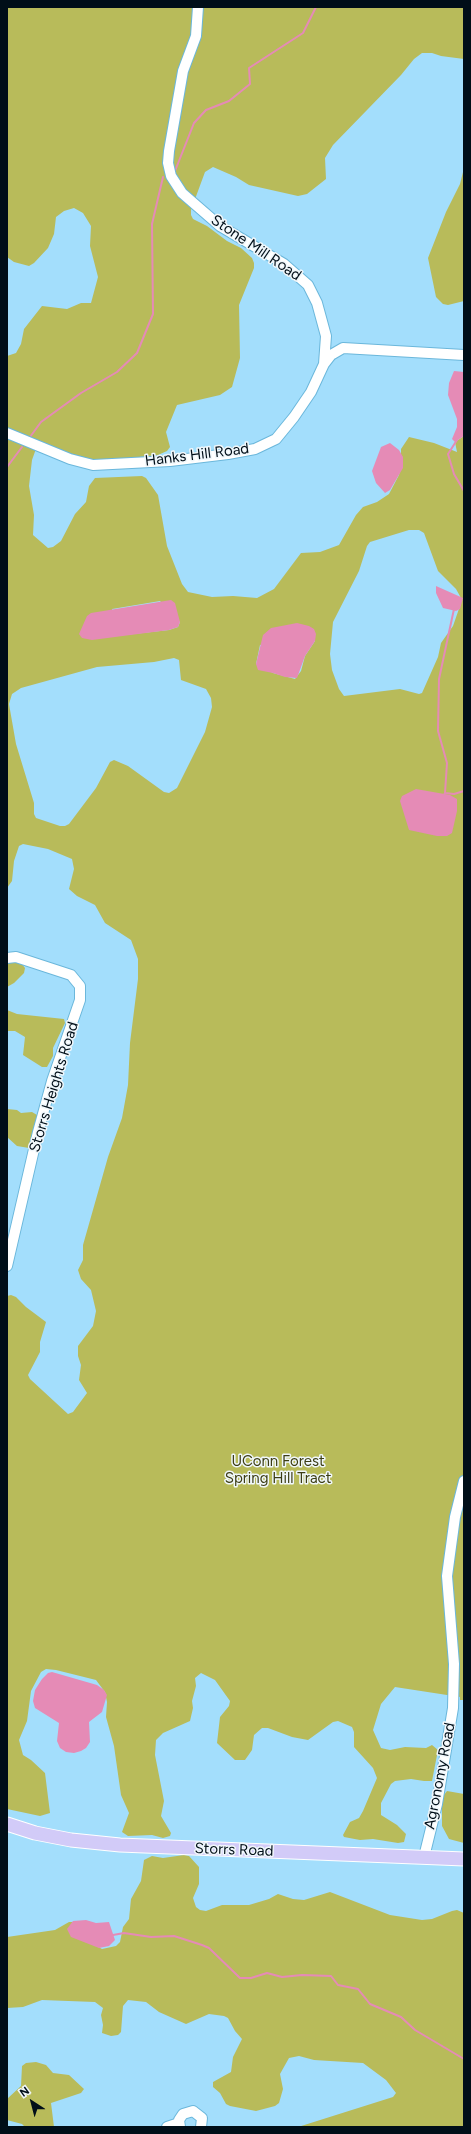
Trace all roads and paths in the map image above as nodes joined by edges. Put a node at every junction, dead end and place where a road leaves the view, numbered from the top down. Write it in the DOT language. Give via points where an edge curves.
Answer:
graph roads {
  1 [pos="198,7"];
  2 [pos="326,336"];
  3 [pos="343,348"];
  4 [pos="464,355"];
  5 [pos="324,364"];
  6 [pos="7,433"];
  7 [pos="7,958"];
  8 [pos="7,1266"];
  9 [pos="464,1481"];
  10 [pos="7,1824"];
  11 [pos="424,1857"];
  12 [pos="464,1859"];
  13 [pos="180,2125"];
  14 [pos="167,2127"];
  15 [pos="201,2127"];
  1 -- 2 [label="street, Stone Mill Road" via="196,36 184,71 169,151 171,176 182,193 226,231 284,264 303,279 315,298"];
  2 -- 3 [label="street" via="333,345"];
  2 -- 5 [label="street, Stone Mill Road"];
  3 -- 4 [label="street"];
  3 -- 5 [label="street, Hanks Hill Road" via="331,355"];
  5 -- 6 [label="street, Hanks Hill Road" via="311,392 294,417 276,438 255,449 170,461 93,465 70,459"];
  7 -- 8 [label="street, Storrs Heights Road" via="16,957 71,975 80,986 80,1000 40,1124"];
  9 -- 11 [label="street, Agronomy Road" via="452,1532 447,1576 454,1664 453,1708 437,1804"];
  10 -- 11 [label="main road, Storrs Road" via="71,1840 120,1845"];
  11 -- 12 [label="main road, Storrs Road"];
  13 -- 14 [label="street"];
  13 -- 15 [label="street" via="183,2114 193,2111 202,2118"];
}
